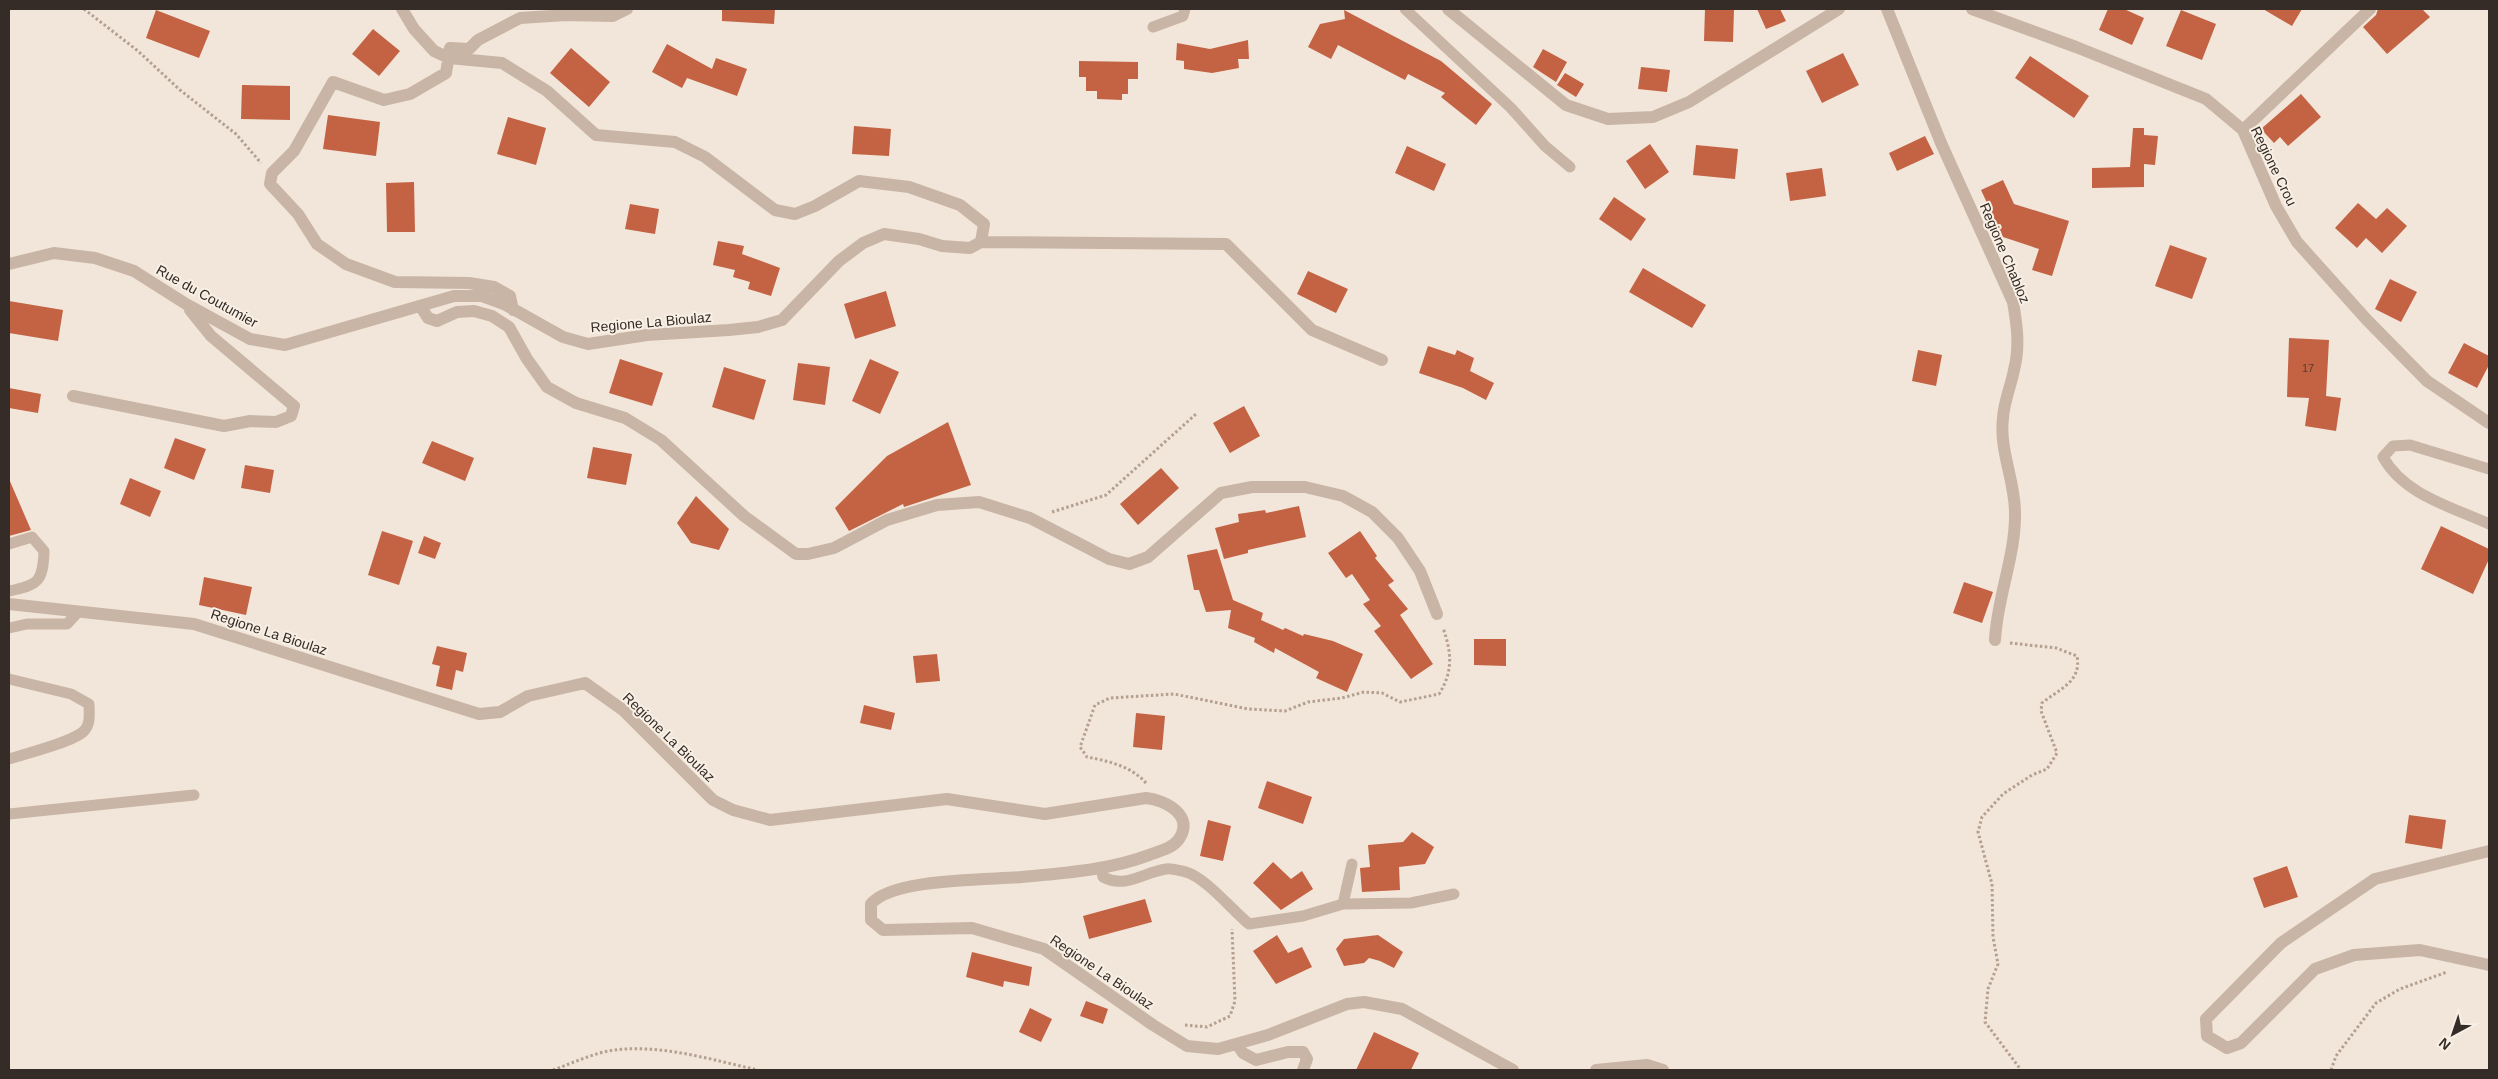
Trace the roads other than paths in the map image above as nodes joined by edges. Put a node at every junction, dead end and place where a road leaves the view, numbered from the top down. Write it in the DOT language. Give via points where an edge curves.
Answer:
graph roads {
  1 [pos="402,9"];
  2 [pos="627,9"];
  3 [pos="1185,9"];
  4 [pos="1405,9"];
  5 [pos="1448,9"];
  6 [pos="1839,9"];
  7 [pos="1886,9"];
  8 [pos="1972,9"];
  9 [pos="2370,9"];
  10 [pos="1154,27"];
  11 [pos="449,58"];
  12 [pos="2243,130"];
  13 [pos="1570,167"];
  14 [pos="981,242"];
  15 [pos="9,264"];
  16 [pos="186,304"];
  17 [pos="421,307"];
  18 [pos="513,310"];
  19 [pos="1382,360"];
  20 [pos="73,396"];
  21 [pos="2489,423"];
  22 [pos="2489,470"];
  23 [pos="2489,524"];
  24 [pos="9,544"];
  25 [pos="9,591"];
  26 [pos="9,604"];
  27 [pos="78,612"];
  28 [pos="1437,614"];
  29 [pos="9,628"];
  30 [pos="1995,640"];
  31 [pos="9,679"];
  32 [pos="9,758"];
  33 [pos="194,795"];
  34 [pos="9,814"];
  35 [pos="2489,851"];
  36 [pos="1352,864"];
  37 [pos="1101,868"];
  38 [pos="1454,894"];
  39 [pos="1343,904"];
  40 [pos="2489,965"];
  41 [pos="1237,1044"];
  42 [pos="1303,1070"];
  43 [pos="1513,1070"];
  44 [pos="1596,1070"];
  45 [pos="1664,1070"];
  1 -- 11 [label="street" via="414,29 434,51"];
  2 -- 11 [label="street" via="613,16 566,14 520,18 478,40 469,49 450,48"];
  3 -- 10 [label="lane" via="1183,16"];
  4 -- 13 [label="lane"];
  5 -- 6 [label="street" via="1566,105 1608,119 1652,117 1689,102"];
  7 -- 30 [label="street, Regione Chabloz" via="1941,143 2013,302 2017,356 2002,420 2016,511"];
  8 -- 12 [label="street, Regione Crou" via="2206,99"];
  9 -- 12 [label="street"];
  11 -- 14 [label="street" via="502,63 547,91 596,135 675,142 705,157 775,210 794,214 859,181 909,187 960,205 984,224"];
  11 -- 18 [label="street" via="446,73 410,94 384,100 333,82 294,151 272,173 270,184 298,214 317,244 346,264 396,282 469,283 494,287 510,296"];
  12 -- 21 [label="street, Regione Crou" via="2276,206 2297,242 2367,320 2427,380"];
  14 -- 18 [label="street, Regione La Bioulaz" via="970,248 942,246 884,234 863,244 839,262 782,320 758,327 647,335 588,344 563,337"];
  14 -- 19 [label="street, Regione La Bioulaz" via="1226,244 1312,330"];
  15 -- 16 [label="street, Rue du Coutumier" via="54,253 95,258 134,271"];
  16 -- 17 [label="street, Rue du Coutumier" via="250,339 285,344"];
  16 -- 20 [label="street" via="211,336 294,406 291,416 276,422 250,421 224,426"];
  17 -- 18 [label="street, Regione La Bioulaz" via="454,296 482,296"];
  17 -- 28 [label="street" via="428,318 437,321 457,312 474,311 492,316 509,327 547,387 576,403 625,418 661,440 744,516 796,554 834,548 887,520 937,505 979,502 1030,518 1110,559 1129,564 1148,557 1220,493 1252,487 1305,487 1343,496 1372,512 1398,538 1420,571"];
  22 -- 23 [label="lane" via="2410,445 2393,446 2383,457 2392,473 2408,485 2441,504"];
  24 -- 25 [label="lane" via="32,537 44,551 41,577 32,586"];
  26 -- 27 [label="street, Regione La Bioulaz"];
  27 -- 29 [label="lane" via="67,624 28,624"];
  27 -- 37 [label="street, Regione La Bioulaz" via="194,624 479,714 500,712 528,696 585,683 623,710 713,800 733,810 770,820 947,799 1045,814 1146,798 1158,799 1175,808 1183,821 1180,837 1169,848 1132,862"];
  31 -- 32 [label="lane" via="71,694 89,704 89,720 84,731 67,740"];
  33 -- 34 [label="lane"];
  35 -- 40 [label="street" via="2375,878 2282,943 2206,1019 2207,1036 2227,1048 2241,1043 2315,969 2354,955 2420,950"];
  36 -- 39 [label="lane"];
  37 -- 39 [label="lane" via="1103,877 1109,881 1128,881 1168,868 1188,873 1249,924 1303,916"];
  37 -- 41 [label="street, Regione La Bioulaz" via="922,884 879,897 871,904 869,915 874,925 883,930 972,928 1044,949 1187,1046 1218,1049"];
  38 -- 39 [label="lane" via="1411,903"];
  41 -- 42 [label="street" via="1243,1053 1256,1060 1288,1052 1303,1052 1307,1059"];
  41 -- 43 [label="street, Regione La Bioulaz" via="1347,1004 1364,1002 1402,1009"];
  44 -- 45 [label="street" via="1647,1065"];
}
